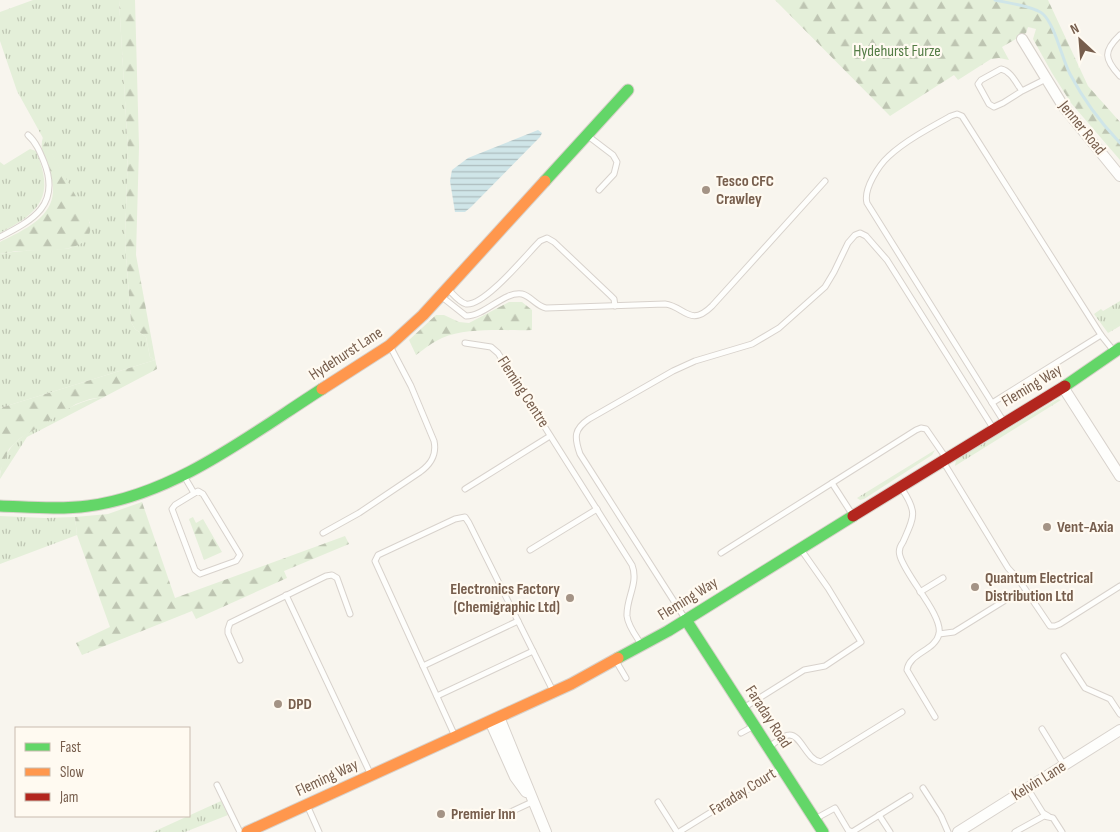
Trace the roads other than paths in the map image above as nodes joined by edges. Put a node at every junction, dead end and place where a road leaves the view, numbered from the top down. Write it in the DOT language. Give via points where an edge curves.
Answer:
graph roads {
  1 [pos="1120,35"];
  2 [pos="1022,39"];
  3 [pos="1120,76"];
  4 [pos="1046,78"];
  5 [pos="628,90"];
  6 [pos="1022,91"];
  7 [pos="28,135"];
  8 [pos="586,135"];
  9 [pos="1120,176"];
  10 [pos="825,181"];
  11 [pos="599,190"];
  12 [pos="0,237"];
  13 [pos="444,292"];
  14 [pos="615,306"];
  15 [pos="1101,335"];
  16 [pos="465,343"];
  17 [pos="389,346"];
  18 [pos="1117,350"];
  19 [pos="1063,387"];
  20 [pos="992,403"];
  21 [pos="1004,422"];
  22 [pos="993,429"];
  23 [pos="550,436"];
  24 [pos="944,459"];
  25 [pos="1116,463"];
  26 [pos="184,475"];
  27 [pos="1120,476"];
  28 [pos="832,482"];
  29 [pos="900,486"];
  30 [pos="466,489"];
  31 [pos="194,493"];
  32 [pos="0,506"];
  33 [pos="597,509"];
  34 [pos="853,516"];
  35 [pos="323,534"];
  36 [pos="800,549"];
  37 [pos="530,550"];
  38 [pos="721,553"];
  39 [pos="942,578"];
  40 [pos="1120,586"];
  41 [pos="920,592"];
  42 [pos="286,595"];
  43 [pos="1004,601"];
  44 [pos="350,614"];
  45 [pos="686,620"];
  46 [pos="518,621"];
  47 [pos="939,634"];
  48 [pos="642,646"];
  49 [pos="533,651"];
  50 [pos="1064,656"];
  51 [pos="240,660"];
  52 [pos="615,660"];
  53 [pos="423,666"];
  54 [pos="626,678"];
  55 [pos="553,692"];
  56 [pos="437,696"];
  57 [pos="743,708"];
  58 [pos="902,712"];
  59 [pos="1120,714"];
  60 [pos="935,717"];
  61 [pos="494,719"];
  62 [pos="754,726"];
  63 [pos="1042,729"];
  64 [pos="1120,730"];
  65 [pos="741,733"];
  66 [pos="456,737"];
  67 [pos="768,748"];
  68 [pos="1064,766"];
  69 [pos="782,768"];
  70 [pos="371,775"];
  71 [pos="217,786"];
  72 [pos="923,788"];
  73 [pos="1028,789"];
  74 [pos="910,796"];
  75 [pos="532,802"];
  76 [pos="658,802"];
  77 [pos="307,805"];
  78 [pos="504,815"];
  79 [pos="879,815"];
  80 [pos="1048,816"];
  81 [pos="815,819"];
  82 [pos="240,832"];
  83 [pos="247,832"];
  84 [pos="319,832"];
  85 [pos="546,832"];
  86 [pos="678,832"];
  87 [pos="823,832"];
  88 [pos="890,832"];
  89 [pos="948,832"];
  90 [pos="958,832"];
  91 [pos="1014,832"];
  92 [pos="1062,832"];
  1 -- 3 [label="lane" via="1108,50 1110,64"];
  2 -- 4 [label="street, Jenner Road"];
  4 -- 6 [label="lane"];
  4 -- 9 [label="street, Jenner Road" via="1063,106"];
  5 -- 8 [label="street, Hydehurst Lane"];
  6 -- 6 [label="lane" via="1010,74 1002,69 978,84 994,107"];
  7 -- 12 [label="lane" via="47,172 47,197 33,218"];
  8 -- 11 [label="lane" via="616,160 615,172"];
  8 -- 13 [label="street, Hydehurst Lane"];
  10 -- 14 [label="lane" via="705,312 689,315 668,304"];
  13 -- 14 [label="lane" via="458,312 466,316 520,294 543,307"];
  13 -- 14 [label="lane" via="467,304 472,303 493,290 540,241 547,238 610,295"];
  13 -- 17 [label="street, Hydehurst Lane" via="408,331"];
  15 -- 18 [label="lane"];
  15 -- 20 [label="lane"];
  15 -- 20 [label="lane" via="960,115 948,118 891,154 871,182 866,199"];
  16 -- 23 [label="lane, Fleming Centre" via="496,350"];
  17 -- 26 [label="street, Hydehurst Lane"];
  17 -- 35 [label="lane" via="408,379 430,432 435,447 434,457 420,472"];
  18 -- 19 [label="street, Fleming Way"];
  19 -- 21 [label="street, Fleming Way"];
  19 -- 25 [label="street"];
  20 -- 21 [label="lane"];
  21 -- 22 [label="street, Fleming Way"];
  22 -- 24 [label="street, Fleming Way"];
  22 -- 45 [label="lane" via="887,260 866,236 855,235 825,287 779,328 752,344 673,371 577,429 580,454"];
  23 -- 30 [label="lane, Fleming Centre"];
  23 -- 33 [label="lane, Fleming Centre"];
  24 -- 28 [label="lane" via="928,430 921,428"];
  24 -- 29 [label="street, Fleming Way"];
  24 -- 40 [label="lane" via="1008,568 1050,626 1060,624"];
  25 -- 27 [label="street"];
  26 -- 31 [label="lane"];
  26 -- 32 [label="street, Hydehurst Lane" via="148,491 105,504 68,508"];
  28 -- 34 [label="lane"];
  28 -- 38 [label="lane"];
  29 -- 34 [label="street, Fleming Way"];
  29 -- 41 [label="lane" via="913,516 899,555"];
  31 -- 31 [label="lane" via="203,494 240,555 236,561 200,574 195,570 172,509"];
  33 -- 37 [label="lane"];
  33 -- 48 [label="lane, Fleming Centre" via="634,570 627,616"];
  34 -- 36 [label="street, Fleming Way"];
  36 -- 45 [label="street, Fleming Way"];
  36 -- 57 [label="lane" via="861,642 825,666 804,670"];
  39 -- 41 [label="lane"];
  41 -- 47 [label="lane" via="937,619"];
  42 -- 44 [label="lane" via="332,575 337,578"];
  42 -- 51 [label="lane" via="228,626"];
  42 -- 70 [label="lane"];
  43 -- 47 [label="lane" via="954,632"];
  45 -- 48 [label="street, Fleming Way"];
  45 -- 57 [label="street, Faraday Road"];
  46 -- 49 [label="lane"];
  46 -- 53 [label="lane"];
  46 -- 53 [label="lane" via="470,523 464,517 381,553 376,556 375,564"];
  47 -- 60 [label="lane" via="935,642 907,668"];
  48 -- 52 [label="street, Fleming Way"];
  49 -- 55 [label="lane"];
  49 -- 56 [label="lane"];
  50 -- 59 [label="lane" via="1084,686 1110,699"];
  52 -- 54 [label="lane"];
  52 -- 55 [label="street, Fleming Way"];
  53 -- 56 [label="lane"];
  55 -- 61 [label="street, Fleming Way"];
  56 -- 66 [label="lane"];
  57 -- 62 [label="street, Faraday Road"];
  58 -- 67 [label="lane" via="821,762 812,759 792,735"];
  61 -- 66 [label="street, Fleming Way"];
  61 -- 75 [label="street" via="516,779"];
  62 -- 65 [label="lane"];
  62 -- 67 [label="street, Faraday Road"];
  63 -- 68 [label="lane"];
  64 -- 68 [label="street, Kelvin Lane"];
  66 -- 70 [label="street, Fleming Way"];
  67 -- 69 [label="street, Faraday Road"];
  68 -- 73 [label="street, Kelvin Lane"];
  69 -- 81 [label="street, Faraday Road"];
  69 -- 86 [label="lane, Faraday Court"];
  70 -- 77 [label="street, Fleming Way"];
  71 -- 82 [label="lane"];
  72 -- 89 [label="lane"];
  73 -- 80 [label="lane"];
  73 -- 90 [label="street, Kelvin Lane"];
  74 -- 79 [label="lane"];
  75 -- 78 [label="lane"];
  75 -- 85 [label="street"];
  76 -- 86 [label="lane, Faraday Court"];
  77 -- 83 [label="street, Fleming Way"];
  77 -- 84 [label="lane"];
  79 -- 81 [label="lane" via="852,832 835,808"];
  79 -- 88 [label="lane"];
  80 -- 91 [label="lane"];
  80 -- 92 [label="lane" via="1054,819"];
  81 -- 87 [label="street, Faraday Road"];
}
